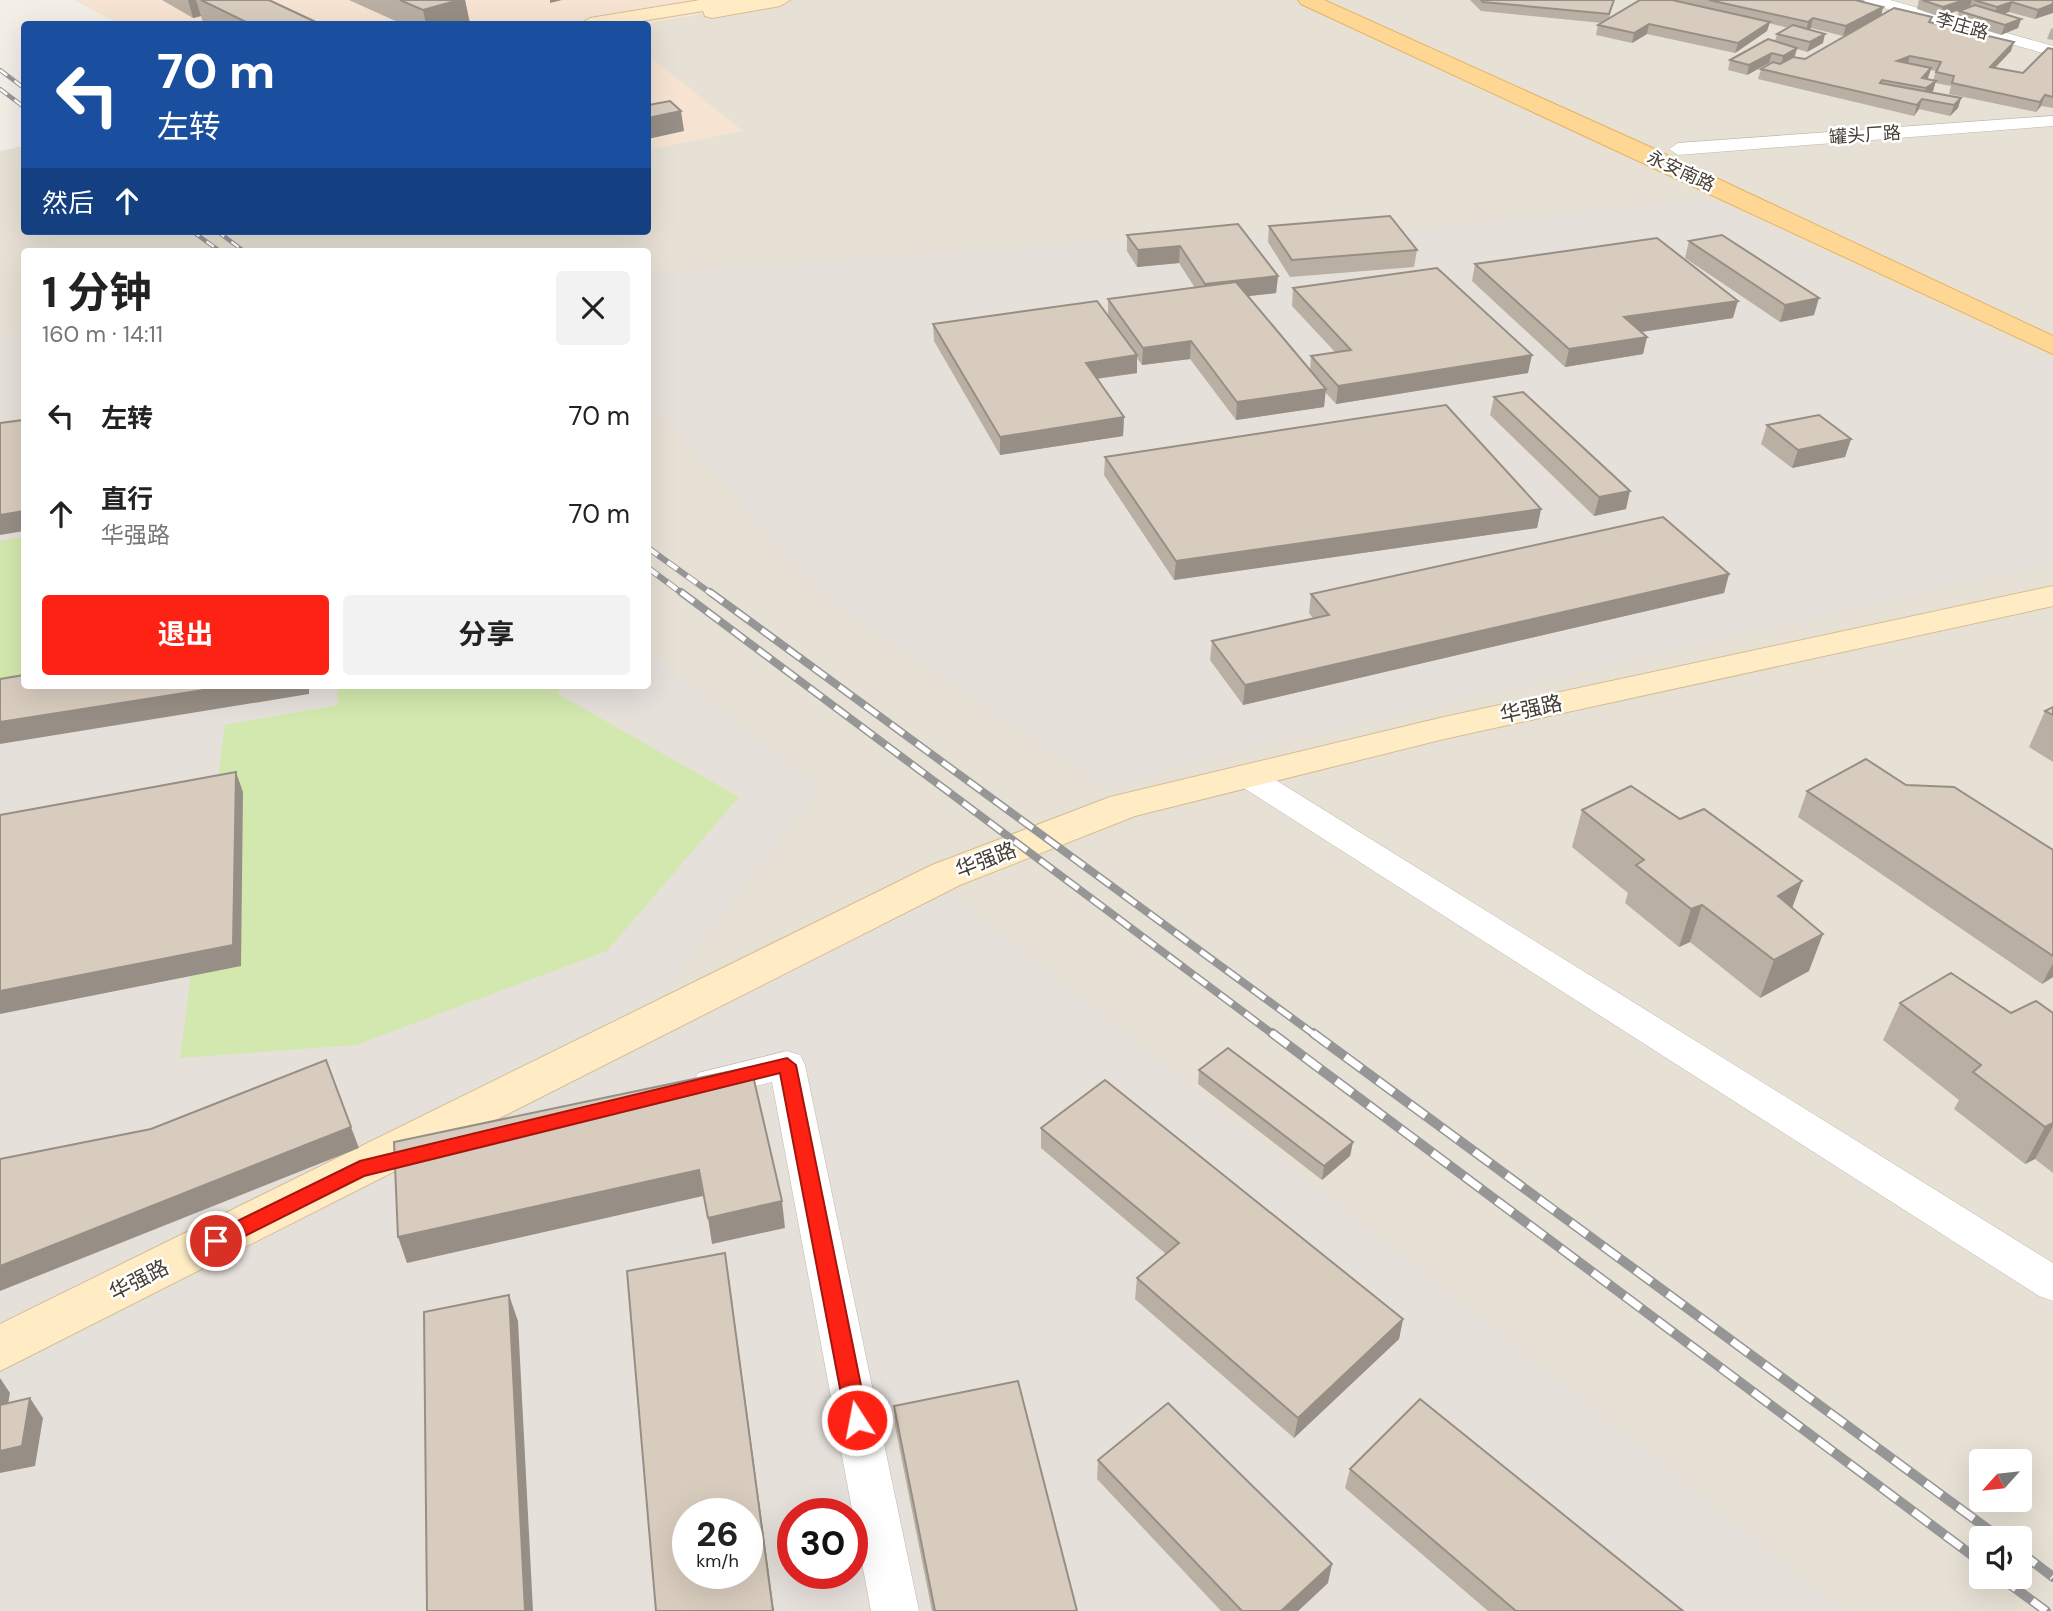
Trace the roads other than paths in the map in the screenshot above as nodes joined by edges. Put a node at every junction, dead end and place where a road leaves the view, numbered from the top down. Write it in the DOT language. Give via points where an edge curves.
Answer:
graph roads {
  1 [pos="736,0"];
  2 [pos="780,0"];
  3 [pos="1308,0"];
  4 [pos="1347,0"];
  5 [pos="1872,0"];
  6 [pos="608,21"];
  7 [pos="651,22"];
  8 [pos="2043,32"];
  9 [pos="2023,43"];
  10 [pos="2053,51"];
  11 [pos="2053,121"];
  12 [pos="1678,149"];
  13 [pos="2003,297"];
  14 [pos="2053,346"];
  15 [pos="2053,596"];
  16 [pos="1247,776"];
  17 [pos="680,1091"];
  18 [pos="520,1130"];
  19 [pos="360,1169"];
  20 [pos="2053,1284"];
  21 [pos="0,1349"];
  22 [pos="895,1611"];
  1 -- 6 [label="street"];
  2 -- 7 [label="street"];
  3 -- 14 [label="main road, 永安南路"];
  4 -- 12 [label="main road, 永安南路"];
  5 -- 9 [label="street, 李庄路"];
  8 -- 9 [label="street"];
  9 -- 10 [label="street, 李庄路"];
  11 -- 12 [label="street, 罐头厂路"];
  12 -- 13 [label="main road, 永安南路"];
  15 -- 16 [label="street, 华强路" via="1458,725"];
  16 -- 19 [label="street, 华强路" via="1124,806 946,875"];
  16 -- 20 [label="street"];
  17 -- 22 [label="street" via="787,1065"];
  18 -- 19 [label="street"];
  19 -- 21 [label="street, 华强路"];
}
